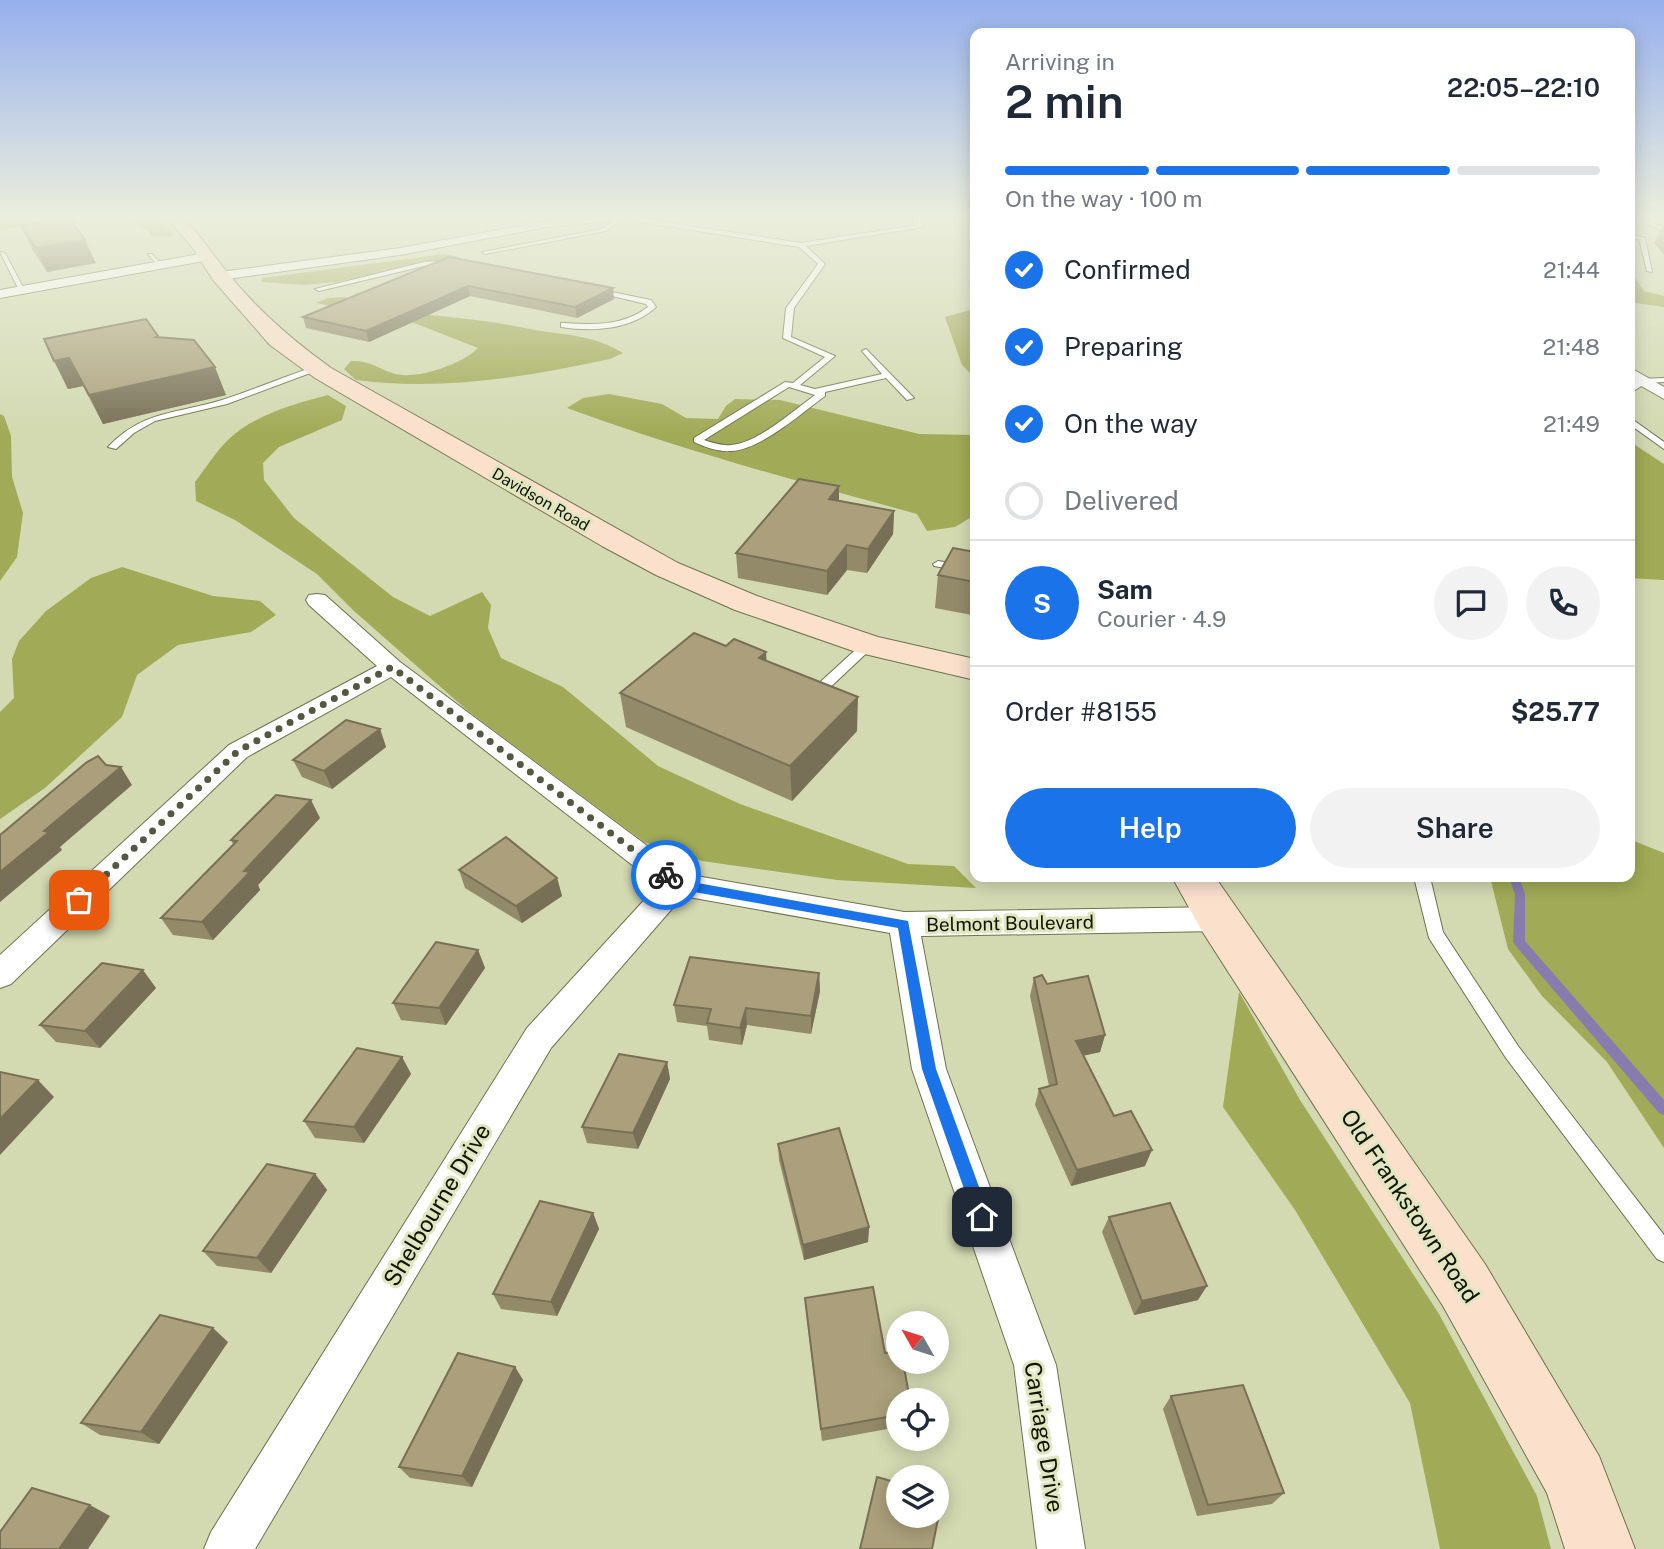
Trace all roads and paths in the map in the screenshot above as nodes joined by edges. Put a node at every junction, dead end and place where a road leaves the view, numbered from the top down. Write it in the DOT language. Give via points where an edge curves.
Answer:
graph roads {
  1 [pos="27,289"];
  2 [pos="233,289"];
  3 [pos="589,289"];
  4 [pos="804,289"];
  5 [pos="23,290"];
  6 [pos="0,294"];
  7 [pos="564,325"];
  8 [pos="866,351"];
  9 [pos="317,369"];
  10 [pos="888,375"];
  11 [pos="1638,378"];
  12 [pos="1664,380"];
  13 [pos="794,386"];
  14 [pos="815,392"];
  15 [pos="1664,394"];
  16 [pos="910,398"];
  17 [pos="1635,424"];
  18 [pos="1664,446"];
  19 [pos="113,447"];
  20 [pos="938,564"];
  21 [pos="970,569"];
  22 [pos="317,600"];
  23 [pos="868,645"];
  24 [pos="392,667"];
  25 [pos="970,669"];
  26 [pos="793,681"];
  27 [pos="1423,882"];
  28 [pos="677,884"];
  29 [pos="1205,898"];
  30 [pos="904,924"];
  31 [pos="0,975"];
  32 [pos="1664,1252"];
  33 [pos="228,1549"];
  34 [pos="1061,1549"];
  35 [pos="1600,1549"];
  1 -- 5 [label="street"];
  2 -- 9 [label="street, Davidson Road" via="278,340"];
  3 -- 7 [label="lane" via="648,302 652,307 611,326"];
  4 -- 13 [label="lane" via="790,308 787,338 831,356"];
  5 -- 6 [label="street"];
  8 -- 10 [label="lane"];
  9 -- 19 [label="lane" via="223,402 152,419"];
  9 -- 23 [label="street, Davidson Road" via="667,569 746,603"];
  10 -- 14 [label="lane"];
  10 -- 16 [label="lane"];
  11 -- 12 [label="lane"];
  11 -- 15 [label="street"];
  13 -- 14 [label="lane"];
  13 -- 14 [label="lane" via="788,384 697,440 736,448 765,434 822,394"];
  17 -- 18 [label="lane"];
  20 -- 21 [label="lane"];
  22 -- 24 [label="street, Belmont Boulevard"];
  23 -- 25 [label="street, Davidson Road"];
  23 -- 26 [label="lane" via="818,691"];
  24 -- 28 [label="street, Belmont Boulevard"];
  24 -- 31 [label="street" via="238,751"];
  27 -- 32 [label="lane" via="1434,933 1512,1052"];
  28 -- 30 [label="street, Belmont Boulevard"];
  28 -- 33 [label="street, Shelbourne Drive" via="539,1038"];
  29 -- 30 [label="street, Belmont Boulevard"];
  29 -- 35 [label="street, Old Frankstown Road" via="1464,1285 1576,1479"];
  30 -- 34 [label="street, Carriage Drive" via="929,1069 1035,1365"];
}
